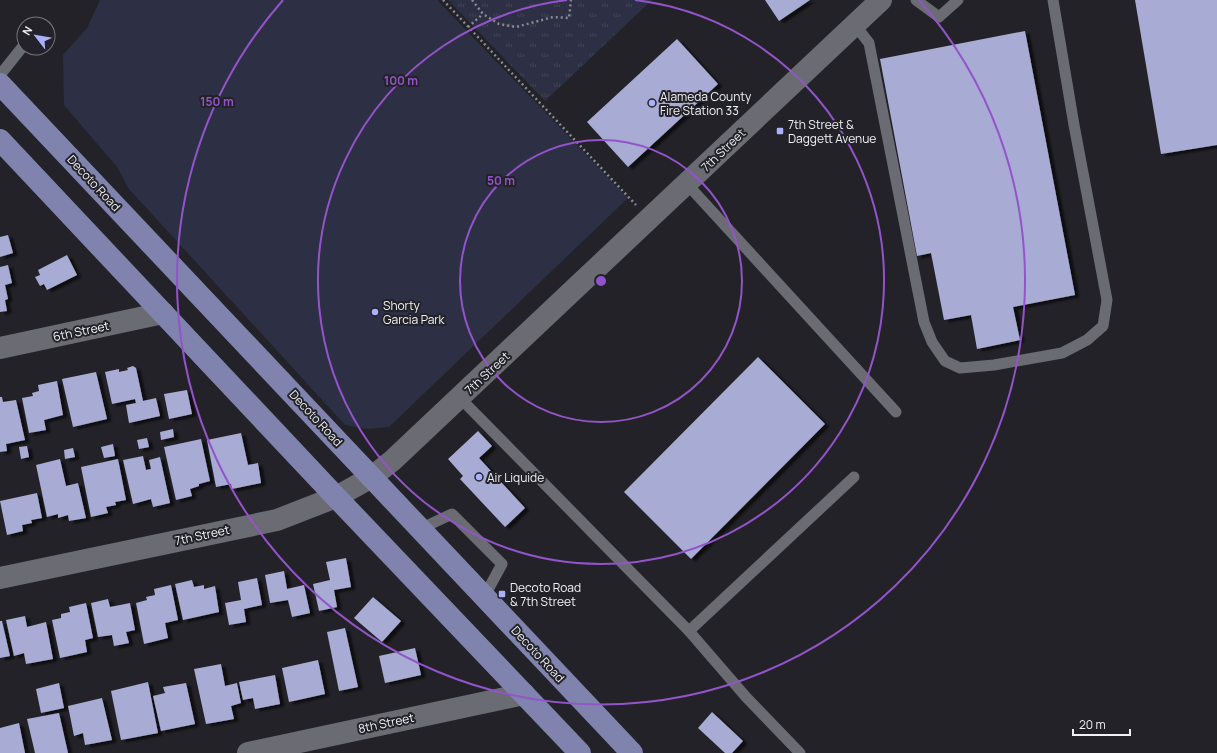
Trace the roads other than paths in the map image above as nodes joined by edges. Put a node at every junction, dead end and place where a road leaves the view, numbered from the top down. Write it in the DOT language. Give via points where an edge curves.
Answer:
graph roads {
  1 [pos="882,0"];
  2 [pos="916,0"];
  3 [pos="958,0"];
  4 [pos="1052,0"];
  5 [pos="855,25"];
  6 [pos="16,55"];
  7 [pos="0,75"];
  8 [pos="0,84"];
  9 [pos="0,140"];
  10 [pos="687,184"];
  11 [pos="163,313"];
  12 [pos="0,348"];
  13 [pos="460,398"];
  14 [pos="896,412"];
  15 [pos="854,476"];
  16 [pos="372,477"];
  17 [pos="336,498"];
  18 [pos="420,529"];
  19 [pos="0,578"];
  20 [pos="484,597"];
  21 [pos="689,631"];
  22 [pos="524,694"];
  23 [pos="248,753"];
  24 [pos="580,753"];
  25 [pos="632,753"];
  26 [pos="800,753"];
  1 -- 5 [label="street, 7th Street"];
  2 -- 3 [label="lane" via="939,17"];
  4 -- 5 [label="lane" via="1107,300 1104,320 1103,326 1087,340 1062,353 994,365 960,368 944,361 932,342 924,322 869,43"];
  5 -- 10 [label="street, 7th Street"];
  6 -- 7 [label="lane"];
  8 -- 16 [label="main road, Decoto Road"];
  9 -- 11 [label="main road"];
  10 -- 13 [label="street, 7th Street"];
  10 -- 14 [label="lane"];
  11 -- 12 [label="street, 6th Street"];
  11 -- 17 [label="main road"];
  13 -- 16 [label="street, 7th Street"];
  13 -- 21 [label="lane"];
  15 -- 21 [label="lane"];
  16 -- 17 [label="street, 7th Street"];
  16 -- 18 [label="main road, Decoto Road"];
  17 -- 19 [label="street, 7th Street" via="277,520"];
  17 -- 22 [label="main road"];
  18 -- 20 [label="main road, Decoto Road"];
  18 -- 20 [label="lane" via="452,514 502,564"];
  20 -- 25 [label="main road, Decoto Road"];
  21 -- 26 [label="lane" via="746,697"];
  22 -- 23 [label="street, 8th Street"];
  22 -- 24 [label="main road"];
}
